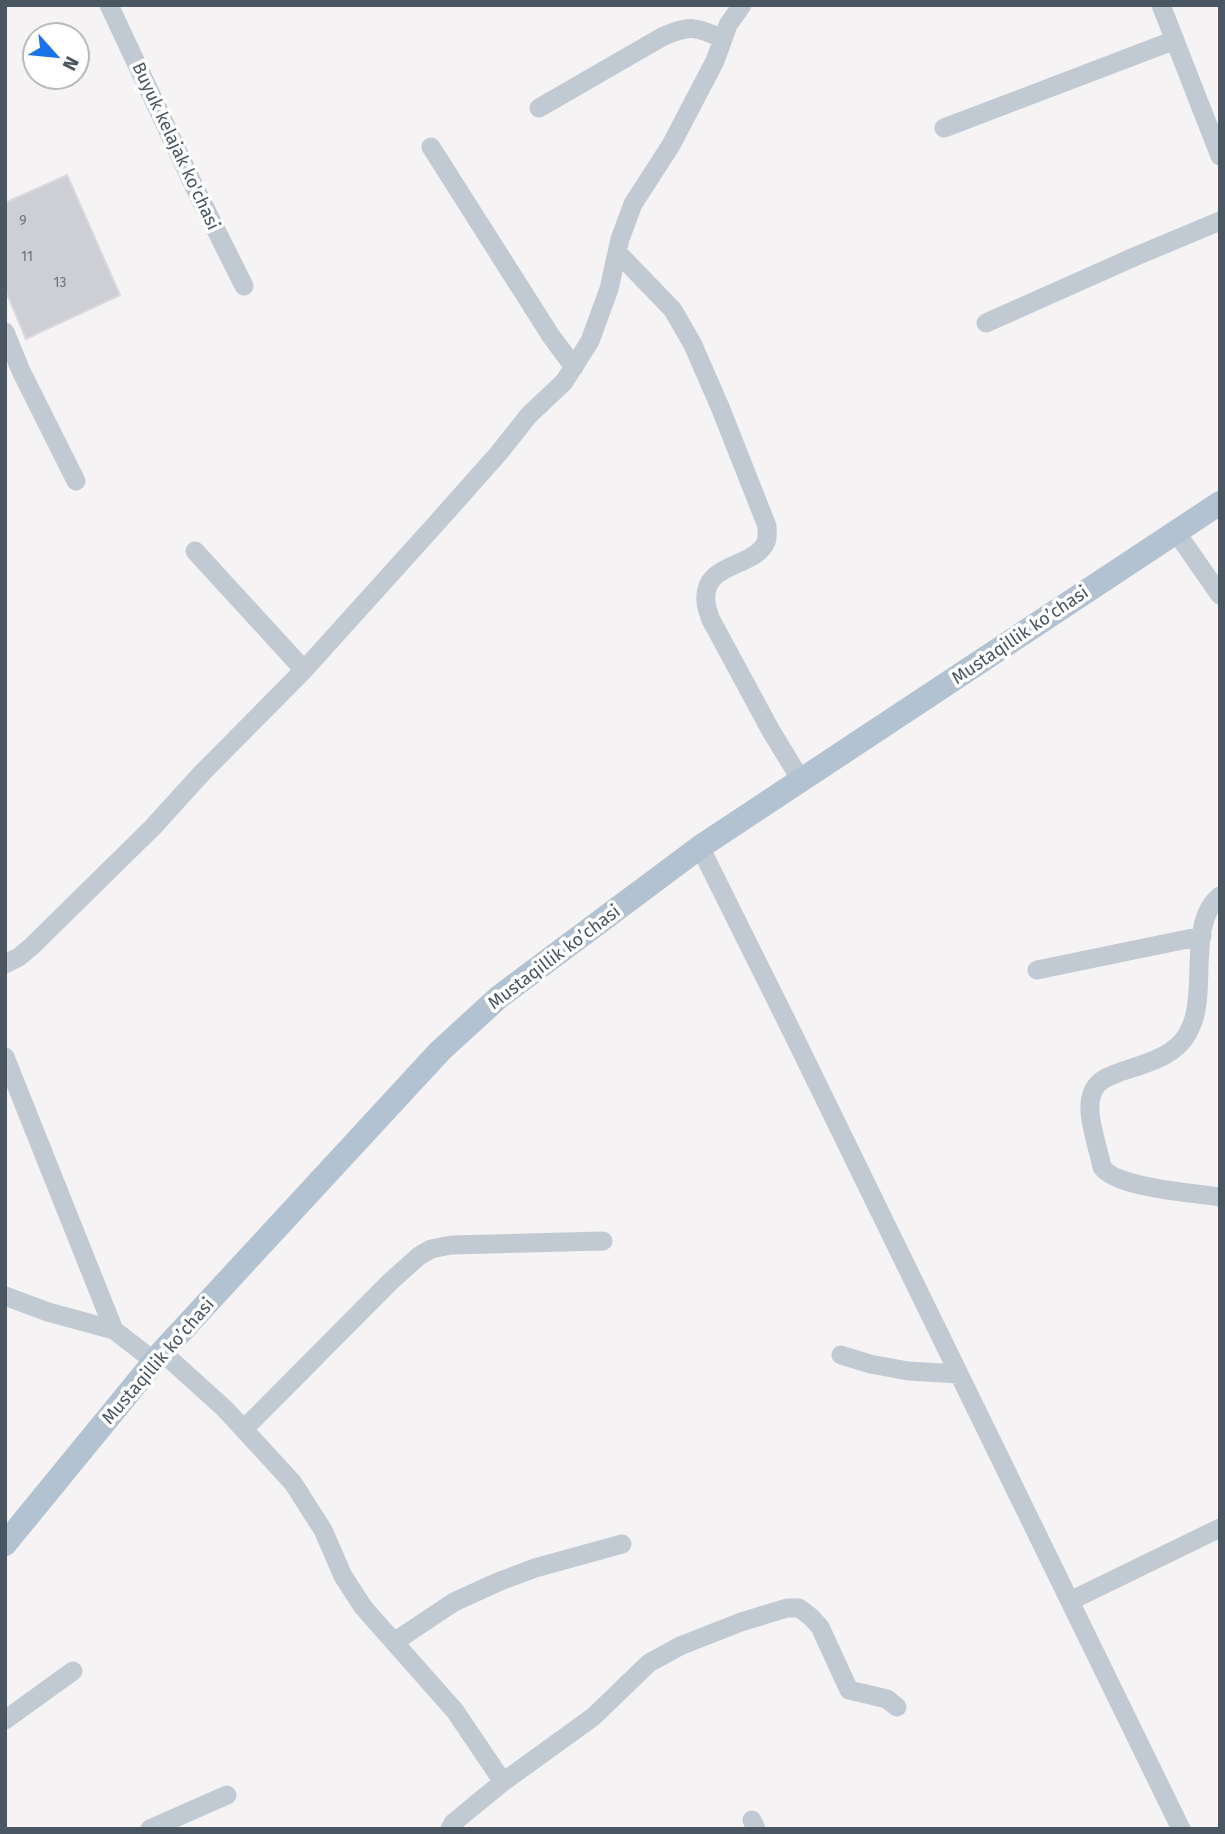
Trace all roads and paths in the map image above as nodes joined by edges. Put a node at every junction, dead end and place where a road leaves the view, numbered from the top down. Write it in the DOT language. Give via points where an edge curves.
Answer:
graph roads {
  1 [pos="1161,5"];
  2 [pos="112,7"];
  3 [pos="734,10"];
  4 [pos="722,39"];
  5 [pos="1175,40"];
  6 [pos="539,108"];
  7 [pos="944,128"];
  8 [pos="431,147"];
  9 [pos="1220,156"];
  10 [pos="1220,221"];
  11 [pos="617,252"];
  12 [pos="244,286"];
  13 [pos="986,323"];
  14 [pos="5,332"];
  15 [pos="574,367"];
  16 [pos="76,481"];
  17 [pos="1220,503"];
  18 [pos="1176,532"];
  19 [pos="195,551"];
  20 [pos="1220,595"];
  21 [pos="304,670"];
  22 [pos="802,780"];
  23 [pos="700,847"];
  24 [pos="1220,896"];
  25 [pos="1202,936"];
  26 [pos="5,964"];
  27 [pos="1037,970"];
  28 [pos="5,1057"];
  29 [pos="1220,1197"];
  30 [pos="603,1241"];
  31 [pos="5,1296"];
  32 [pos="114,1330"];
  33 [pos="841,1354"];
  34 [pos="158,1356"];
  35 [pos="959,1374"];
  36 [pos="244,1429"];
  37 [pos="1220,1528"];
  38 [pos="622,1544"];
  39 [pos="5,1545"];
  40 [pos="1070,1601"];
  41 [pos="394,1642"];
  42 [pos="73,1671"];
  43 [pos="897,1707"];
  44 [pos="5,1720"];
  45 [pos="503,1782"];
  46 [pos="228,1795"];
  47 [pos="150,1829"];
  48 [pos="450,1829"];
  49 [pos="1181,1829"];
  1 -- 5 [label="street"];
  2 -- 12 [label="street, Buyuk kelajak ko'chasi"];
  3 -- 4 [label="street"];
  4 -- 6 [label="street" via="693,27 676,31"];
  4 -- 11 [label="street" via="671,145 633,204"];
  5 -- 7 [label="street"];
  5 -- 9 [label="street"];
  8 -- 15 [label="street"];
  10 -- 13 [label="street"];
  11 -- 15 [label="street" via="590,341"];
  11 -- 22 [label="street" via="673,310 693,345 767,526 765,544 715,575 706,601 710,618"];
  14 -- 16 [label="street"];
  15 -- 21 [label="street"];
  17 -- 18 [label="main road, Mustaqillik ko’chasi"];
  18 -- 20 [label="street"];
  18 -- 22 [label="main road, Mustaqillik ko’chasi"];
  19 -- 21 [label="street"];
  21 -- 26 [label="street" via="31,947"];
  22 -- 23 [label="main road, Mustaqillik ko’chasi"];
  23 -- 34 [label="main road, Mustaqillik ko’chasi" via="499,997 440,1051"];
  23 -- 35 [label="street"];
  24 -- 25 [label="street" via="1207,911"];
  25 -- 27 [label="street"];
  25 -- 29 [label="street" via="1199,994 1186,1037 1155,1060 1098,1083 1090,1110 1107,1174 1128,1183"];
  28 -- 32 [label="street"];
  30 -- 36 [label="street" via="431,1249 390,1282"];
  31 -- 32 [label="street"];
  32 -- 34 [label="street"];
  33 -- 35 [label="street" via="908,1371"];
  34 -- 36 [label="street"];
  34 -- 39 [label="main road, Mustaqillik ko’chasi"];
  35 -- 40 [label="street"];
  36 -- 41 [label="street" via="293,1483 323,1530 343,1576"];
  37 -- 40 [label="street"];
  38 -- 41 [label="street" via="498,1582 454,1601"];
  40 -- 49 [label="street"];
  41 -- 45 [label="street" via="455,1711"];
  42 -- 44 [label="street"];
  43 -- 45 [label="street" via="887,1699 849,1690 820,1627 799,1608 787,1608 680,1646 649,1663 593,1717"];
  45 -- 48 [label="street"];
  46 -- 47 [label="street"];
}
